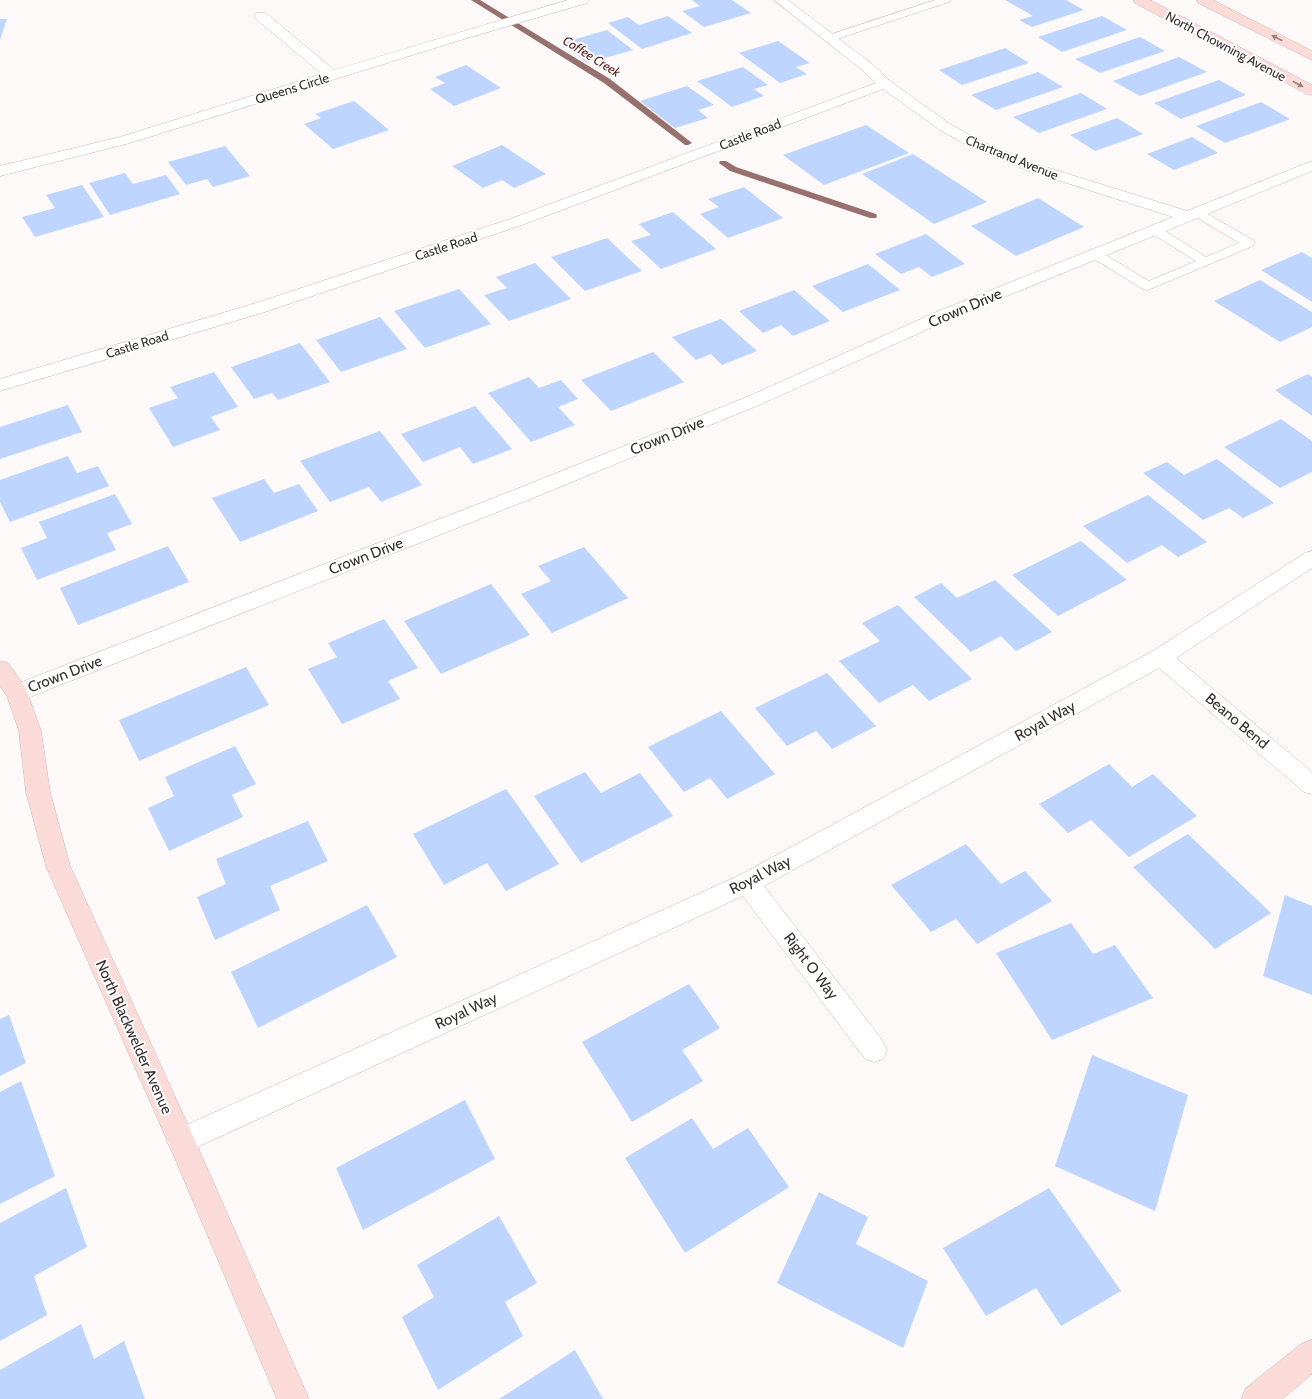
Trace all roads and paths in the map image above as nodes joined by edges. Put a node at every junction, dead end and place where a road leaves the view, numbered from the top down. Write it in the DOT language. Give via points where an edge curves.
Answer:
graph roads {
  1 [pos="582,0"];
  2 [pos="780,0"];
  3 [pos="945,0"];
  4 [pos="1140,0"];
  5 [pos="1203,0"];
  6 [pos="261,16"];
  7 [pos="830,38"];
  8 [pos="1312,56"];
  9 [pos="332,76"];
  10 [pos="885,84"];
  11 [pos="1312,91"];
  12 [pos="2,166"];
  13 [pos="1312,166"];
  14 [pos="1192,214"];
  15 [pos="1155,230"];
  16 [pos="1095,254"];
  17 [pos="1206,262"];
  18 [pos="0,385"];
  19 [pos="1312,558"];
  20 [pos="1161,657"];
  21 [pos="0,669"];
  22 [pos="17,693"];
  23 [pos="1312,784"];
  24 [pos="747,883"];
  25 [pos="874,1050"];
  26 [pos="181,1141"];
  27 [pos="1312,1355"];
  28 [pos="293,1399"];
  29 [pos="1257,1399"];
  1 -- 9 [label="street, Queens Circle"];
  2 -- 7 [label="street, Chartrand Avenue"];
  3 -- 7 [label="lane"];
  4 -- 11 [label="street, North Chowning Avenue, one-way"];
  8 -- 5 [label="street, North Chowning Avenue, one-way"];
  6 -- 9 [label="street"];
  7 -- 10 [label="street, Chartrand Avenue"];
  9 -- 12 [label="street, Queens Circle" via="125,140"];
  10 -- 14 [label="street, Chartrand Avenue" via="945,127 973,143 1031,167"];
  10 -- 18 [label="street, Castle Road" via="516,222 262,307"];
  13 -- 14 [label="street, Crown Drive"];
  14 -- 15 [label="street, Crown Drive"];
  14 -- 17 [label="lane" via="1249,244"];
  15 -- 16 [label="street, Crown Drive"];
  15 -- 17 [label="lane"];
  16 -- 17 [label="lane" via="1148,286"];
  16 -- 22 [label="street, Crown Drive" via="940,317 746,404"];
  19 -- 20 [label="street, Royal Way"];
  20 -- 23 [label="street, Beano Bend"];
  20 -- 24 [label="street, Royal Way"];
  21 -- 22 [label="street, North Blackwelder Avenue"];
  22 -- 26 [label="street, North Blackwelder Avenue" via="30,731 38,792 58,866"];
  24 -- 25 [label="street, Right O Way"];
  24 -- 26 [label="street, Royal Way"];
  26 -- 28 [label="street, North Blackwelder Avenue"];
  27 -- 29 [label="street"];
}
